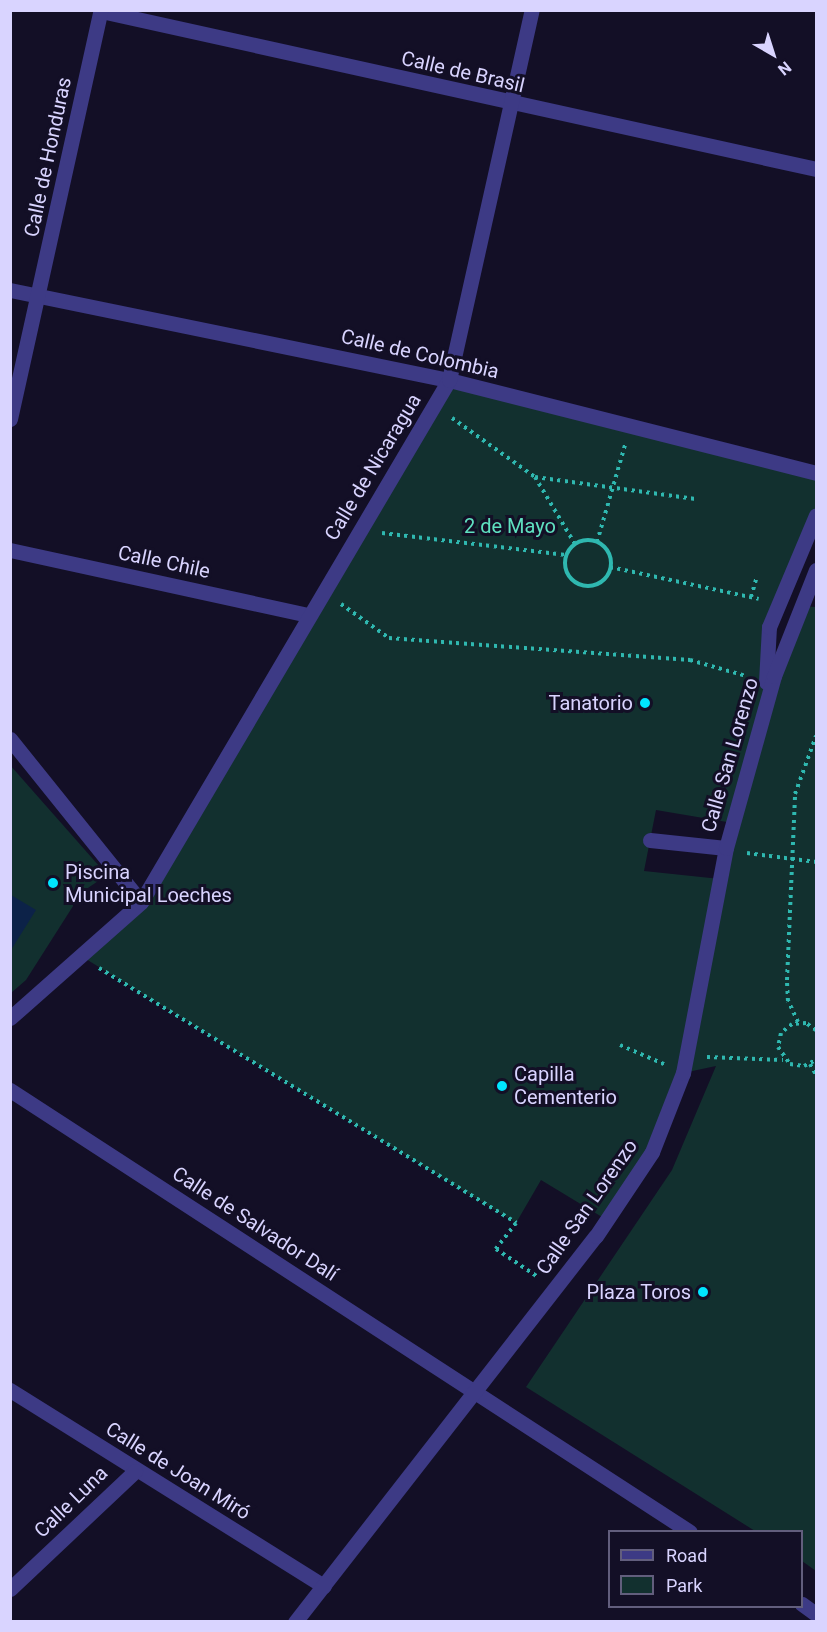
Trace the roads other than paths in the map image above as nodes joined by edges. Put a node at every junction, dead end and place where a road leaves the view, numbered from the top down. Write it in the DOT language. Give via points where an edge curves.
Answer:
graph roads {
  1 [pos="532,10"];
  2 [pos="101,11"];
  3 [pos="511,105"];
  4 [pos="816,169"];
  5 [pos="10,290"];
  6 [pos="39,295"];
  7 [pos="449,380"];
  8 [pos="10,419"];
  9 [pos="816,473"];
  10 [pos="816,515"];
  11 [pos="10,550"];
  12 [pos="816,570"];
  13 [pos="308,615"];
  14 [pos="770,679"];
  15 [pos="10,739"];
  16 [pos="650,840"];
  17 [pos="726,848"];
  18 [pos="141,902"];
  19 [pos="10,1018"];
  20 [pos="10,1090"];
  21 [pos="10,1389"];
  22 [pos="476,1393"];
  23 [pos="135,1471"];
  24 [pos="687,1530"];
  25 [pos="324,1586"];
  26 [pos="10,1589"];
  27 [pos="803,1605"];
  28 [pos="816,1614"];
  29 [pos="295,1622"];
  1 -- 3 [label="street, Calle de Nicaragua"];
  2 -- 3 [label="street, Calle de Brasil"];
  2 -- 6 [label="street, Calle de Honduras"];
  3 -- 4 [label="street, Calle de Brasil"];
  3 -- 7 [label="street, Calle de Nicaragua"];
  5 -- 6 [label="street, Calle de Colombia"];
  6 -- 7 [label="street, Calle de Colombia"];
  6 -- 8 [label="street, Calle de Honduras"];
  7 -- 9 [label="street, Calle de Colombia"];
  7 -- 13 [label="street, Calle de Nicaragua"];
  10 -- 14 [label="street" via="769,627"];
  11 -- 13 [label="street, Calle Chile"];
  12 -- 14 [label="street, Calle San Lorenzo"];
  13 -- 18 [label="street, Calle de Nicaragua"];
  14 -- 17 [label="street, Calle San Lorenzo"];
  15 -- 18 [label="street"];
  16 -- 17 [label="street"];
  17 -- 22 [label="street, Calle San Lorenzo" via="683,1073 652,1152"];
  18 -- 19 [label="street, Calle de Nicaragua"];
  20 -- 22 [label="street, Calle de Salvador Dalí"];
  21 -- 23 [label="street, Calle de Joan Miró"];
  22 -- 24 [label="street, Calle de Salvador Dalí"];
  22 -- 25 [label="street, Calle San Lorenzo"];
  23 -- 25 [label="street, Calle de Joan Miró"];
  23 -- 26 [label="street, Calle Luna"];
  25 -- 29 [label="street, Calle San Lorenzo"];
  27 -- 28 [label="street"];
}
